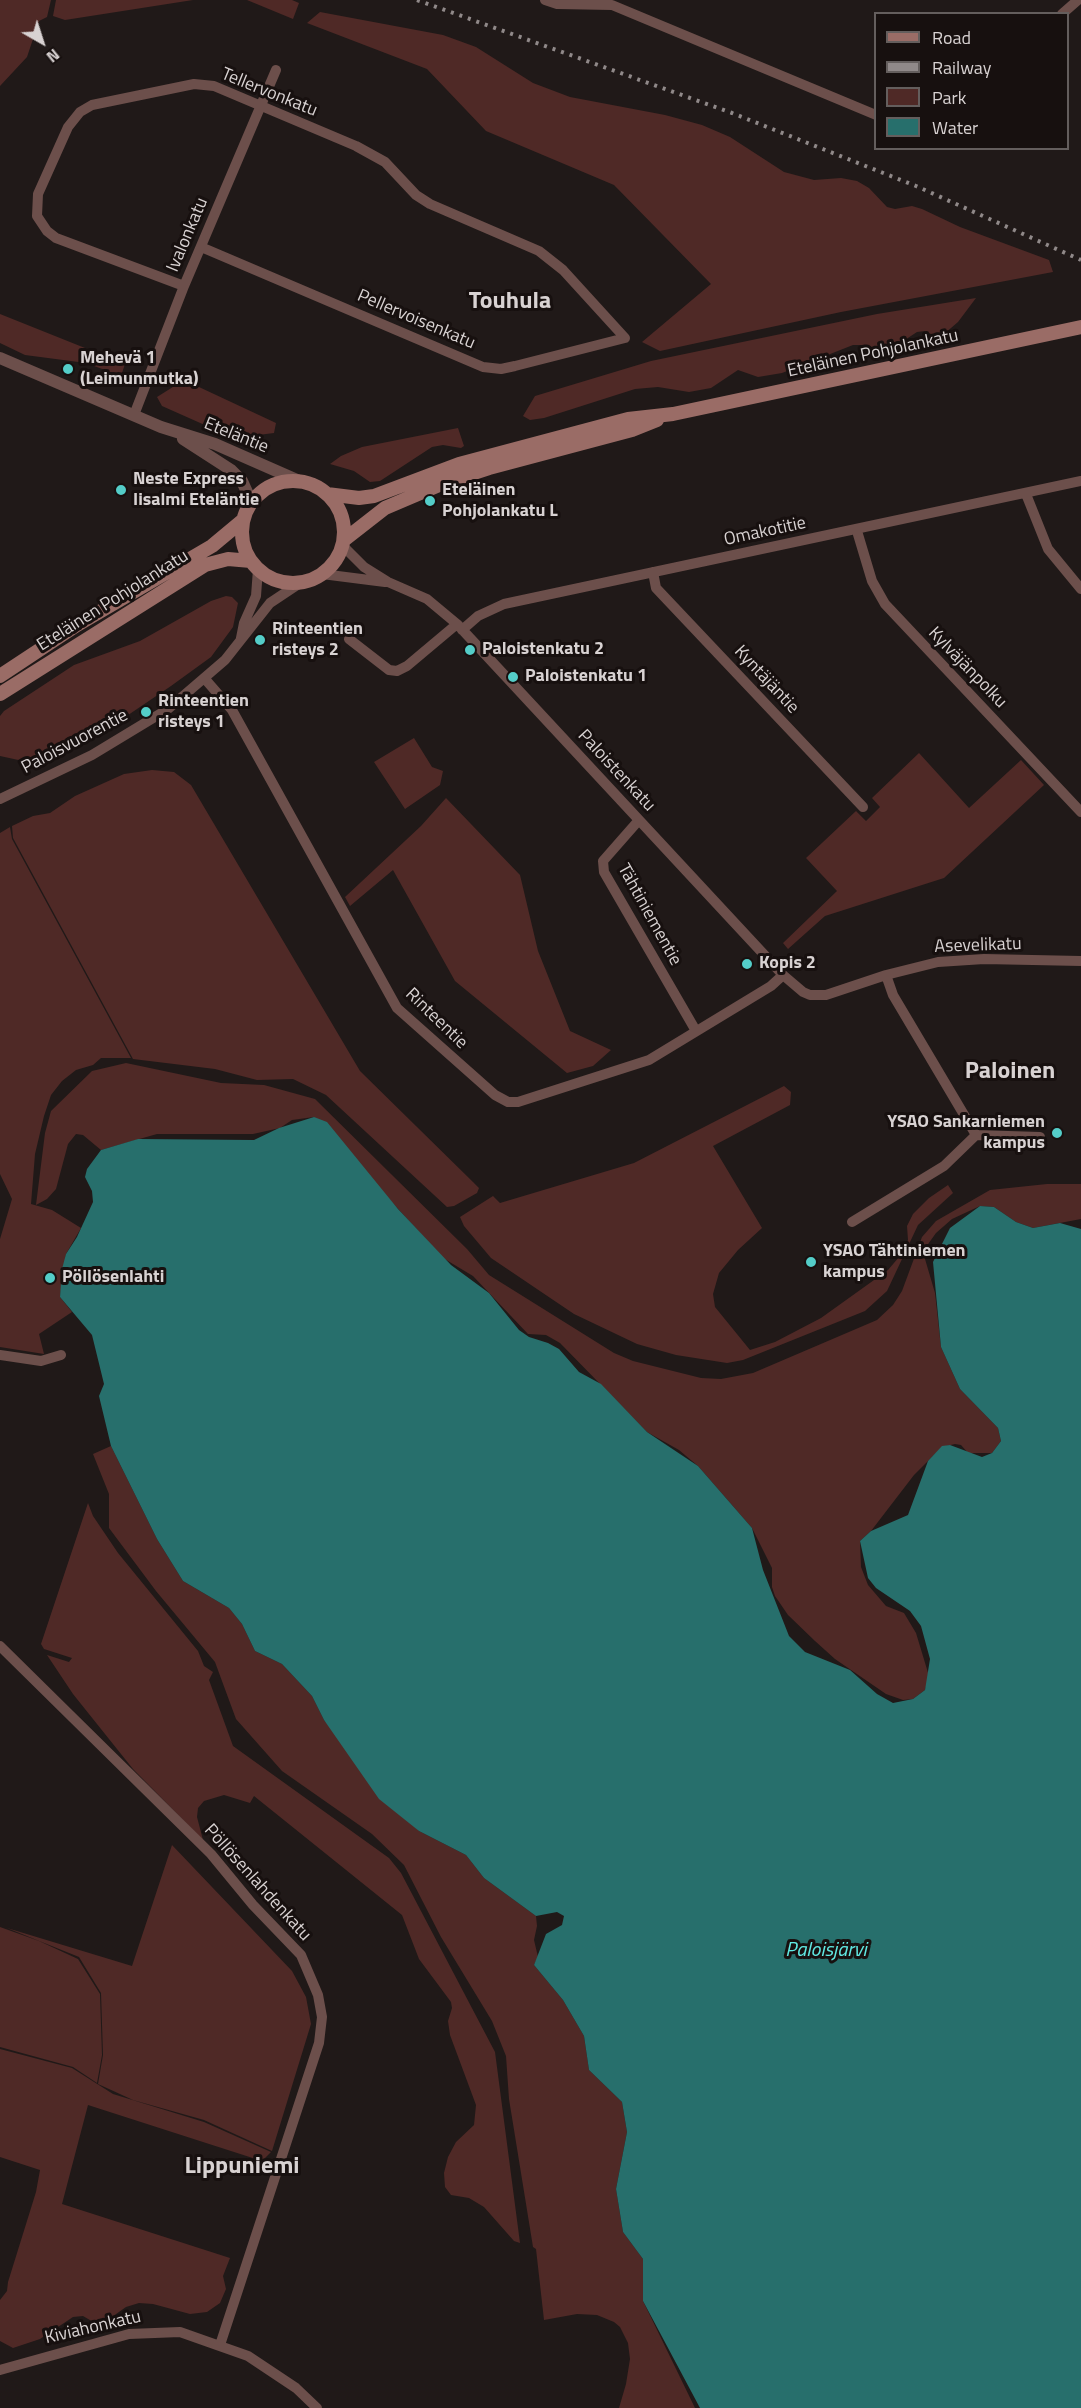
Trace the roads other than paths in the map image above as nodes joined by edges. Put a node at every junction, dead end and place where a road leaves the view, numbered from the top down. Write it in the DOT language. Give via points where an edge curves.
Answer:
graph roads {
  1 [pos="545,0"];
  2 [pos="1078,0"];
  3 [pos="1064,12"];
  4 [pos="276,70"];
  5 [pos="260,106"];
  6 [pos="874,114"];
  7 [pos="201,246"];
  8 [pos="184,286"];
  9 [pos="1081,327"];
  10 [pos="625,338"];
  11 [pos="0,358"];
  12 [pos="673,414"];
  13 [pos="134,415"];
  14 [pos="161,427"];
  15 [pos="297,480"];
  16 [pos="1081,481"];
  17 [pos="327,494"];
  18 [pos="1026,494"];
  19 [pos="251,501"];
  20 [pos="242,521"];
  21 [pos="856,531"];
  22 [pos="344,543"];
  23 [pos="255,565"];
  24 [pos="653,572"];
  25 [pos="322,574"];
  26 [pos="388,582"];
  27 [pos="300,583"];
  28 [pos="1081,589"];
  29 [pos="460,627"];
  30 [pos="241,638"];
  31 [pos="349,639"];
  32 [pos="0,676"];
  33 [pos="206,680"];
  34 [pos="0,694"];
  35 [pos="0,799"];
  36 [pos="863,807"];
  37 [pos="1081,812"];
  38 [pos="639,820"];
  39 [pos="1081,961"];
  40 [pos="783,975"];
  41 [pos="886,975"];
  42 [pos="810,995"];
  43 [pos="696,1031"];
  44 [pos="976,1135"];
  45 [pos="1040,1137"];
  46 [pos="852,1222"];
  47 [pos="0,1354"];
  48 [pos="61,1355"];
  49 [pos="0,1646"];
  50 [pos="220,2345"];
  51 [pos="0,2370"];
  52 [pos="317,2408"];
  1 -- 6 [label="street" via="557,4 612,5"];
  2 -- 3 [label="street"];
  4 -- 5 [label="street, Ivalonkatu"];
  5 -- 7 [label="street, Ivalonkatu"];
  5 -- 8 [label="street, Tellervonkatu" via="214,86 194,84 92,105 68,127 38,194 37,216 56,238"];
  5 -- 10 [label="street, Tellervonkatu" via="373,154 430,204 539,251 563,270"];
  7 -- 8 [label="street, Ivalonkatu"];
  7 -- 10 [label="street, Pellervoisenkatu" via="483,367 508,368"];
  8 -- 13 [label="street, Ivalonkatu"];
  9 -- 12 [label="main road, Eteläinen Pohjolankatu"];
  11 -- 13 [label="street, Eteläntie"];
  12 -- 17 [label="main road, Eteläinen Pohjolankatu" via="628,419 459,464 375,496"];
  12 -- 22 [label="main road, Eteläinen Pohjolankatu" via="632,430 446,482 385,508"];
  13 -- 14 [label="street, Eteläntie"];
  14 -- 15 [label="street, Eteläntie" via="215,444"];
  14 -- 19 [label="street, Eteläntie" via="231,470 242,480"];
  15 -- 17 [label="main road" via="315,485"];
  15 -- 19 [label="main road" via="270,486"];
  16 -- 18 [label="street, Omakotitie"];
  17 -- 22 [label="main road" via="341,517"];
  18 -- 21 [label="street, Omakotitie"];
  18 -- 28 [label="street" via="1048,549"];
  19 -- 20 [label="main road"];
  20 -- 23 [label="main road" via="243,541"];
  20 -- 32 [label="main road, Eteläinen Pohjolankatu" via="212,546"];
  21 -- 24 [label="street, Omakotitie"];
  21 -- 37 [label="street, Kylväjänpolku" via="872,581 885,604"];
  22 -- 25 [label="main road"];
  22 -- 26 [label="street, Paloistenkatu" via="364,567"];
  23 -- 27 [label="main road" via="279,581"];
  23 -- 30 [label="street, Paloisvuorentie" via="256,596"];
  23 -- 34 [label="main road, Eteläinen Pohjolankatu" via="228,559 204,565"];
  24 -- 29 [label="street, Omakotitie" via="504,604"];
  24 -- 36 [label="street, Kyntäjäntie" via="656,588"];
  25 -- 26 [label="street, Paloistenkatu"];
  25 -- 27 [label="main road"];
  26 -- 29 [label="street, Paloistenkatu" via="427,599"];
  27 -- 30 [label="street, Paloisvuorentie" via="270,603"];
  29 -- 31 [label="street, Omakotitie" via="397,671 389,670"];
  29 -- 38 [label="street, Paloistenkatu"];
  30 -- 33 [label="street, Paloisvuorentie"];
  33 -- 35 [label="street, Paloisvuorentie" via="131,733"];
  33 -- 43 [label="street, Rinteentie" via="232,710 397,1008 495,1095 518,1102 624,1070 649,1060"];
  38 -- 40 [label="street, Paloistenkatu"];
  38 -- 43 [label="street, Tähtiniementie" via="603,861 604,872"];
  39 -- 41 [label="street, Asevelikatu" via="945,961"];
  40 -- 42 [label="street, Paloistenkatu"];
  40 -- 43 [label="street, Rinteentie"];
  41 -- 42 [label="street, Asevelikatu" via="826,995"];
  41 -- 44 [label="street" via="893,995"];
  44 -- 45 [label="street"];
  44 -- 46 [label="street" via="944,1166"];
  47 -- 48 [label="street" via="41,1360"];
  49 -- 50 [label="street, Pöllösenlahdenkatu" via="211,1854 301,1955 318,1995 322,2017 319,2043"];
  50 -- 51 [label="street, Kiviahonkatu" via="180,2332 140,2332"];
  50 -- 52 [label="street, Kiviahonkatu" via="273,2370"];
}
